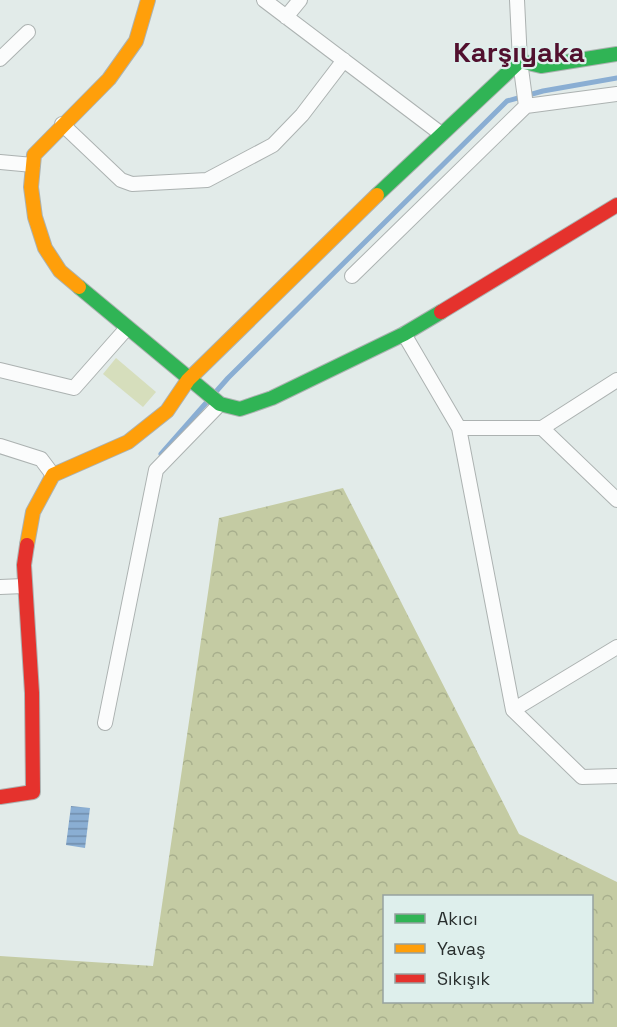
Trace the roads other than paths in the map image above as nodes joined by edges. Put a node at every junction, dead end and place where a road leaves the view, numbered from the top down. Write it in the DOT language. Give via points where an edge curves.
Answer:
graph roads {
  1 [pos="148,0"];
  2 [pos="264,0"];
  3 [pos="300,0"];
  4 [pos="517,0"];
  5 [pos="286,17"];
  6 [pos="28,32"];
  7 [pos="617,54"];
  8 [pos="0,59"];
  9 [pos="344,60"];
  10 [pos="520,61"];
  11 [pos="617,94"];
  12 [pos="526,106"];
  13 [pos="62,124"];
  14 [pos="440,133"];
  15 [pos="0,162"];
  16 [pos="33,165"];
  17 [pos="617,205"];
  18 [pos="352,276"];
  19 [pos="127,328"];
  20 [pos="404,334"];
  21 [pos="0,370"];
  22 [pos="617,380"];
  23 [pos="191,382"];
  24 [pos="220,404"];
  25 [pos="459,428"];
  26 [pos="542,428"];
  27 [pos="0,446"];
  28 [pos="53,475"];
  29 [pos="617,500"];
  30 [pos="24,586"];
  31 [pos="0,587"];
  32 [pos="617,647"];
  33 [pos="513,710"];
  34 [pos="105,723"];
  35 [pos="617,776"];
  36 [pos="0,796"];
  1 -- 13 [label="street" via="136,41 109,79"];
  2 -- 5 [label="street"];
  3 -- 5 [label="street"];
  4 -- 10 [label="street"];
  5 -- 9 [label="street"];
  6 -- 8 [label="street"];
  7 -- 10 [label="street" via="541,66"];
  9 -- 13 [label="street" via="302,115 273,145 207,180 132,184 121,180"];
  9 -- 14 [label="street"];
  10 -- 12 [label="street"];
  10 -- 14 [label="street"];
  11 -- 12 [label="street"];
  12 -- 18 [label="street"];
  13 -- 16 [label="street" via="34,154"];
  14 -- 23 [label="street"];
  15 -- 16 [label="street"];
  16 -- 19 [label="street" via="35,217 45,248 60,271"];
  17 -- 20 [label="street"];
  19 -- 21 [label="street" via="74,388"];
  19 -- 23 [label="street"];
  20 -- 24 [label="street" via="272,398 240,410"];
  20 -- 25 [label="street"];
  22 -- 26 [label="street"];
  23 -- 24 [label="street"];
  23 -- 28 [label="street" via="167,411 128,441"];
  24 -- 34 [label="street" via="156,470"];
  25 -- 26 [label="street"];
  25 -- 33 [label="street"];
  26 -- 29 [label="street"];
  27 -- 28 [label="street" via="41,459"];
  28 -- 30 [label="street" via="33,512"];
  30 -- 31 [label="street"];
  30 -- 36 [label="street" via="32,693 33,792"];
  32 -- 33 [label="street"];
  33 -- 35 [label="street" via="582,777"];
}
